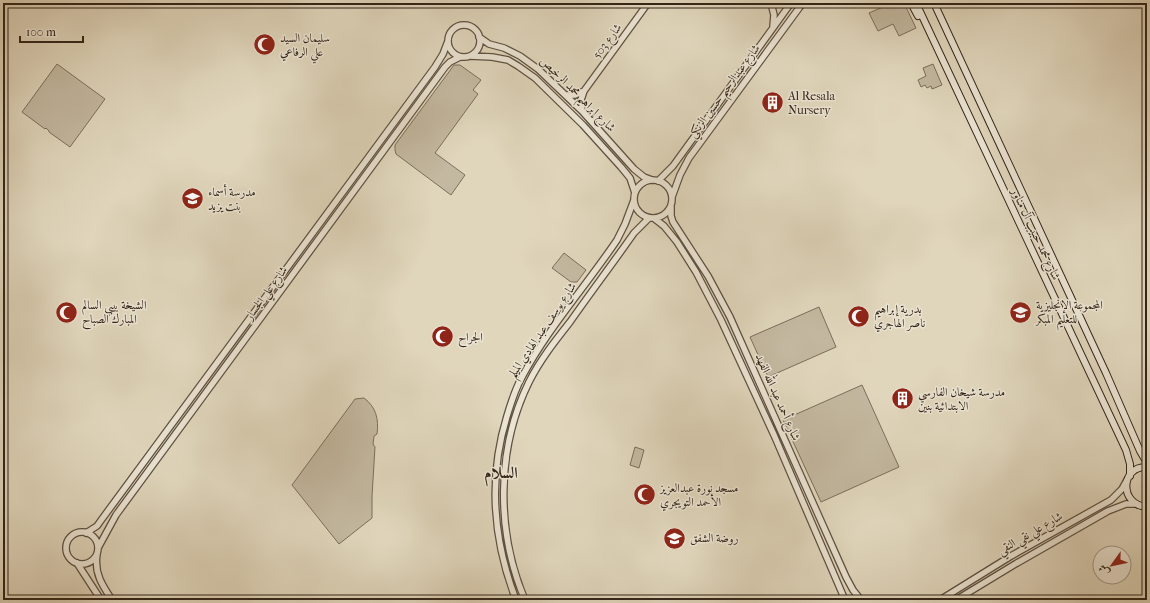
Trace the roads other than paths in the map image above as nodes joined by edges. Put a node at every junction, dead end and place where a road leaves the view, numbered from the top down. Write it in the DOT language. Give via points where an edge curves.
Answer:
graph roads {
  1 [pos="648,3"];
  2 [pos="771,3"];
  3 [pos="791,3"];
  4 [pos="911,3"];
  5 [pos="916,3"];
  6 [pos="934,3"];
  7 [pos="802,4"];
  8 [pos="773,29"];
  9 [pos="479,37"];
  10 [pos="448,41"];
  11 [pos="935,42"];
  12 [pos="470,56"];
  13 [pos="460,57"];
  14 [pos="584,91"];
  15 [pos="566,95"];
  16 [pos="582,111"];
  17 [pos="697,132"];
  18 [pos="704,138"];
  19 [pos="353,178"];
  20 [pos="655,181"];
  21 [pos="361,183"];
  22 [pos="635,193"];
  23 [pos="342,194"];
  24 [pos="672,197"];
  25 [pos="348,199"];
  26 [pos="634,200"];
  27 [pos="671,206"];
  28 [pos="652,219"];
  29 [pos="224,354"];
  30 [pos="230,360"];
  31 [pos="218,361"];
  32 [pos="226,366"];
  33 [pos="522,376"];
  34 [pos="530,380"];
  35 [pos="518,384"];
  36 [pos="526,388"];
  37 [pos="782,432"];
  38 [pos="774,436"];
  39 [pos="785,439"];
  40 [pos="777,443"];
  41 [pos="1147,463"];
  42 [pos="1147,466"];
  43 [pos="1128,478"];
  44 [pos="125,488"];
  45 [pos="132,494"];
  46 [pos="1136,504"];
  47 [pos="1147,507"];
  48 [pos="86,533"];
  49 [pos="97,551"];
  50 [pos="77,563"];
  51 [pos="106,591"];
  52 [pos="97,595"];
  53 [pos="101,600"];
  54 [pos="112,600"];
  55 [pos="517,600"];
  56 [pos="525,600"];
  57 [pos="845,600"];
  58 [pos="861,600"];
  59 [pos="940,600"];
  60 [pos="956,600"];
  1 -- 14 [label="street, شارع 503"];
  2 -- 8 [label="street" via="774,15"];
  3 -- 8 [label="street, شارع عبدالرحيم حسين الزنكي"];
  4 -- 11 [label="main road"];
  5 -- 11 [label="main road, شارع محمد حبيب آل مناور"];
  6 -- 41 [label="main road, شارع محمد حبيب آل مناور"];
  7 -- 18 [label="street, شارع عبدالرحيم حسين الزنكي"];
  8 -- 17 [label="street, شارع عبدالرحيم حسين الزنكي"];
  9 -- 10 [label="street" via="475,29 462,25 452,30"];
  9 -- 12 [label="street" via="479,46"];
  9 -- 15 [label="street, شارع إبراهيم محمد الرخيص" via="527,60"];
  10 -- 13 [label="street" via="451,51"];
  10 -- 19 [label="street, شارع علي الجسار" via="439,60"];
  11 -- 43 [label="main road, شارع محمد حبيب آل مناور" via="1126,450 1130,464"];
  12 -- 13 [label="street"];
  12 -- 22 [label="street, شارع إبراهيم محمد الرخيص" via="508,60 535,78 621,167 630,178"];
  13 -- 21 [label="street, شارع علي الجسار" via="445,67"];
  14 -- 15 [label="street"];
  14 -- 16 [label="street" via="581,100"];
  15 -- 16 [label="street, شارع إبراهيم محمد الرخيص"];
  16 -- 20 [label="street, شارع إبراهيم محمد الرخيص" via="634,169"];
  17 -- 18 [label="street"];
  17 -- 20 [label="street, شارع عبدالرحيم حسين الزنكي" via="669,170"];
  18 -- 24 [label="street, شارع عبدالرحيم حسين الزنكي" via="686,164"];
  19 -- 21 [label="street"];
  19 -- 23 [label="street, شارع علي الجسار"];
  20 -- 22 [label="street" via="642,184"];
  20 -- 24 [label="street" via="669,189"];
  21 -- 25 [label="street, شارع علي الجسار"];
  22 -- 26 [label="street"];
  23 -- 25 [label="street"];
  23 -- 29 [label="street, شارع علي الجسار"];
  24 -- 27 [label="street"];
  25 -- 30 [label="street, شارع علي الجسار"];
  26 -- 28 [label="street" via="640,213"];
  26 -- 33 [label="street, شارع يوسف عبد الهادي الميلم" via="617,240"];
  27 -- 28 [label="street" via="666,213"];
  27 -- 37 [label="street, شارع أحمد عبد الله الفهد" via="672,219 724,305"];
  28 -- 34 [label="street, شارع يوسف عبد الهادي الميلم" via="634,233 555,341"];
  28 -- 38 [label="street, شارع أحمد عبد الله الفهد" via="664,226 672,235 696,272 732,342"];
  29 -- 30 [label="street"];
  29 -- 31 [label="street, شارع علي الجسار"];
  30 -- 32 [label="street, شارع علي الجسار"];
  31 -- 32 [label="street"];
  31 -- 44 [label="street, شارع علي الجسار"];
  32 -- 45 [label="street, شارع علي الجسار"];
  33 -- 34 [label="street"];
  33 -- 35 [label="street, شارع يوسف عبد الهادي الميلم"];
  34 -- 36 [label="street, شارع يوسف عبد الهادي الميلم"];
  35 -- 36 [label="street"];
  35 -- 55 [label="street, شارع يوسف عبد الهادي الميلم" via="502,433 495,482 496,526 500,549"];
  36 -- 56 [label="street, شارع يوسف عبد الهادي الميلم" via="510,435 504,494 504,517 510,551"];
  37 -- 38 [label="street"];
  37 -- 39 [label="street, شارع أحمد عبد الله الفهد"];
  38 -- 40 [label="street, شارع أحمد عبد الله الفهد"];
  39 -- 40 [label="street"];
  39 -- 58 [label="street, شارع أحمد عبد الله الفهد" via="846,577"];
  40 -- 57 [label="street, شارع أحمد عبد الله الفهد"];
  42 -- 43 [label="main road" via="1137,469"];
  43 -- 46 [label="main road, شارع محمد حبيب آل مناور" via="1127,492"];
  43 -- 59 [label="street, شارع علي نقي النقي" via="1111,500 1011,556"];
  44 -- 45 [label="street"];
  44 -- 48 [label="street, شارع علي الجسار" via="100,522"];
  45 -- 49 [label="street, شارع علي الجسار" via="111,523"];
  46 -- 47 [label="main road"];
  46 -- 60 [label="street, شارع علي نقي النقي" via="1126,504 1108,511"];
  48 -- 49 [label="street" via="96,540"];
  48 -- 50 [label="street" via="73,535 67,544 67,554"];
  49 -- 50 [label="street" via="91,562"];
  49 -- 51 [label="street" via="97,572"];
  50 -- 52 [label="street"];
  51 -- 52 [label="street"];
  51 -- 54 [label="street"];
  52 -- 53 [label="street"];
}
